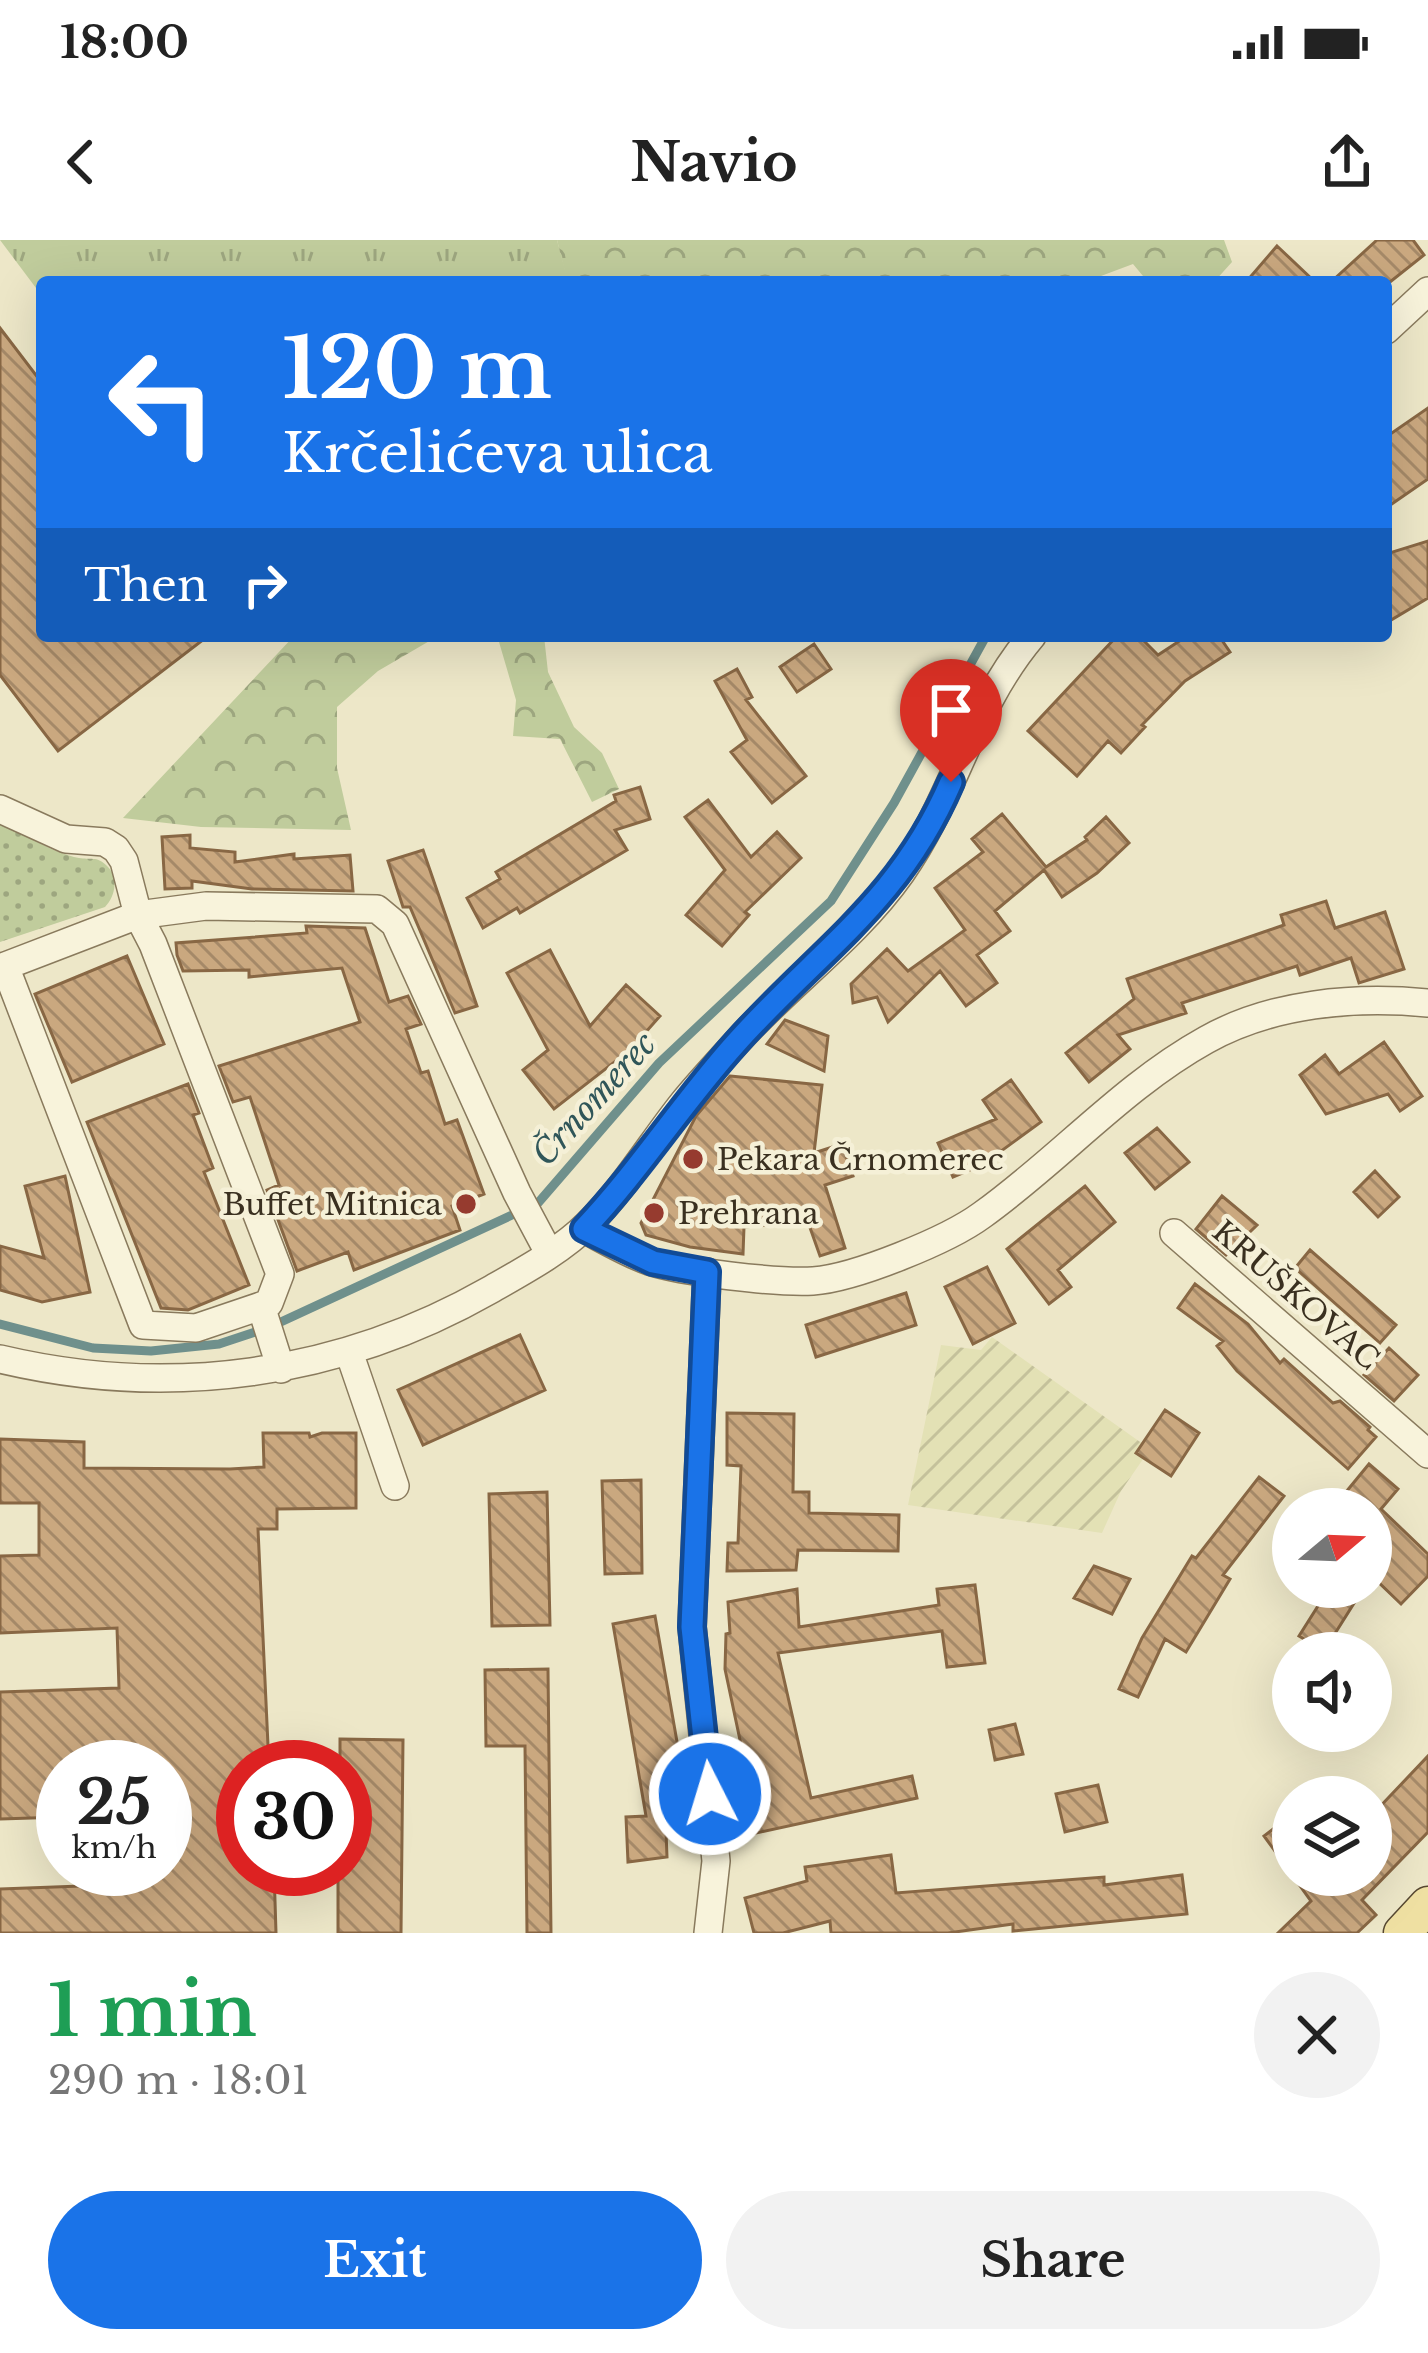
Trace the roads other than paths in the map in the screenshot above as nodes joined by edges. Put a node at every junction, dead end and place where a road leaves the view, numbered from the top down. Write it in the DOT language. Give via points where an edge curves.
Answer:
graph roads {
  1 [pos="1428,291"];
  2 [pos="1392,324"];
  3 [pos="1028,642"];
  4 [pos="0,809"];
  5 [pos="138,915"];
  6 [pos="2,967"];
  7 [pos="1428,1003"];
  8 [pos="584,1229"];
  9 [pos="1174,1233"];
  10 [pos="549,1253"];
  11 [pos="707,1272"];
  12 [pos="262,1308"];
  13 [pos="349,1352"];
  14 [pos="278,1356"];
  15 [pos="0,1359"];
  16 [pos="1428,1454"];
  17 [pos="395,1486"];
  18 [pos="1428,1905"];
  19 [pos="708,1933"];
  20 [pos="1402,1933"];
  1 -- 2 [label="street"];
  3 -- 8 [label="street" via="987,697 933,824 898,877 758,1018"];
  4 -- 5 [label="street" via="66,839 116,849"];
  5 -- 6 [label="street"];
  5 -- 10 [label="street" via="206,906 377,909 395,924"];
  5 -- 12 [label="street" via="280,1274"];
  6 -- 12 [label="street" via="143,1325 196,1328"];
  7 -- 11 [label="street" via="1368,997 1294,1009 1207,1039 982,1215 905,1255 815,1281"];
  8 -- 10 [label="street"];
  8 -- 11 [label="street" via="653,1262"];
  9 -- 16 [label="street, KRUŠKOVAC"];
  10 -- 13 [label="street" via="439,1318"];
  11 -- 19 [label="street" via="692,1627 716,1861"];
  12 -- 14 [label="street"];
  13 -- 14 [label="street"];
  13 -- 17 [label="street"];
  14 -- 15 [label="street" via="233,1377 123,1378"];
  18 -- 20 [label="main road"];
}
